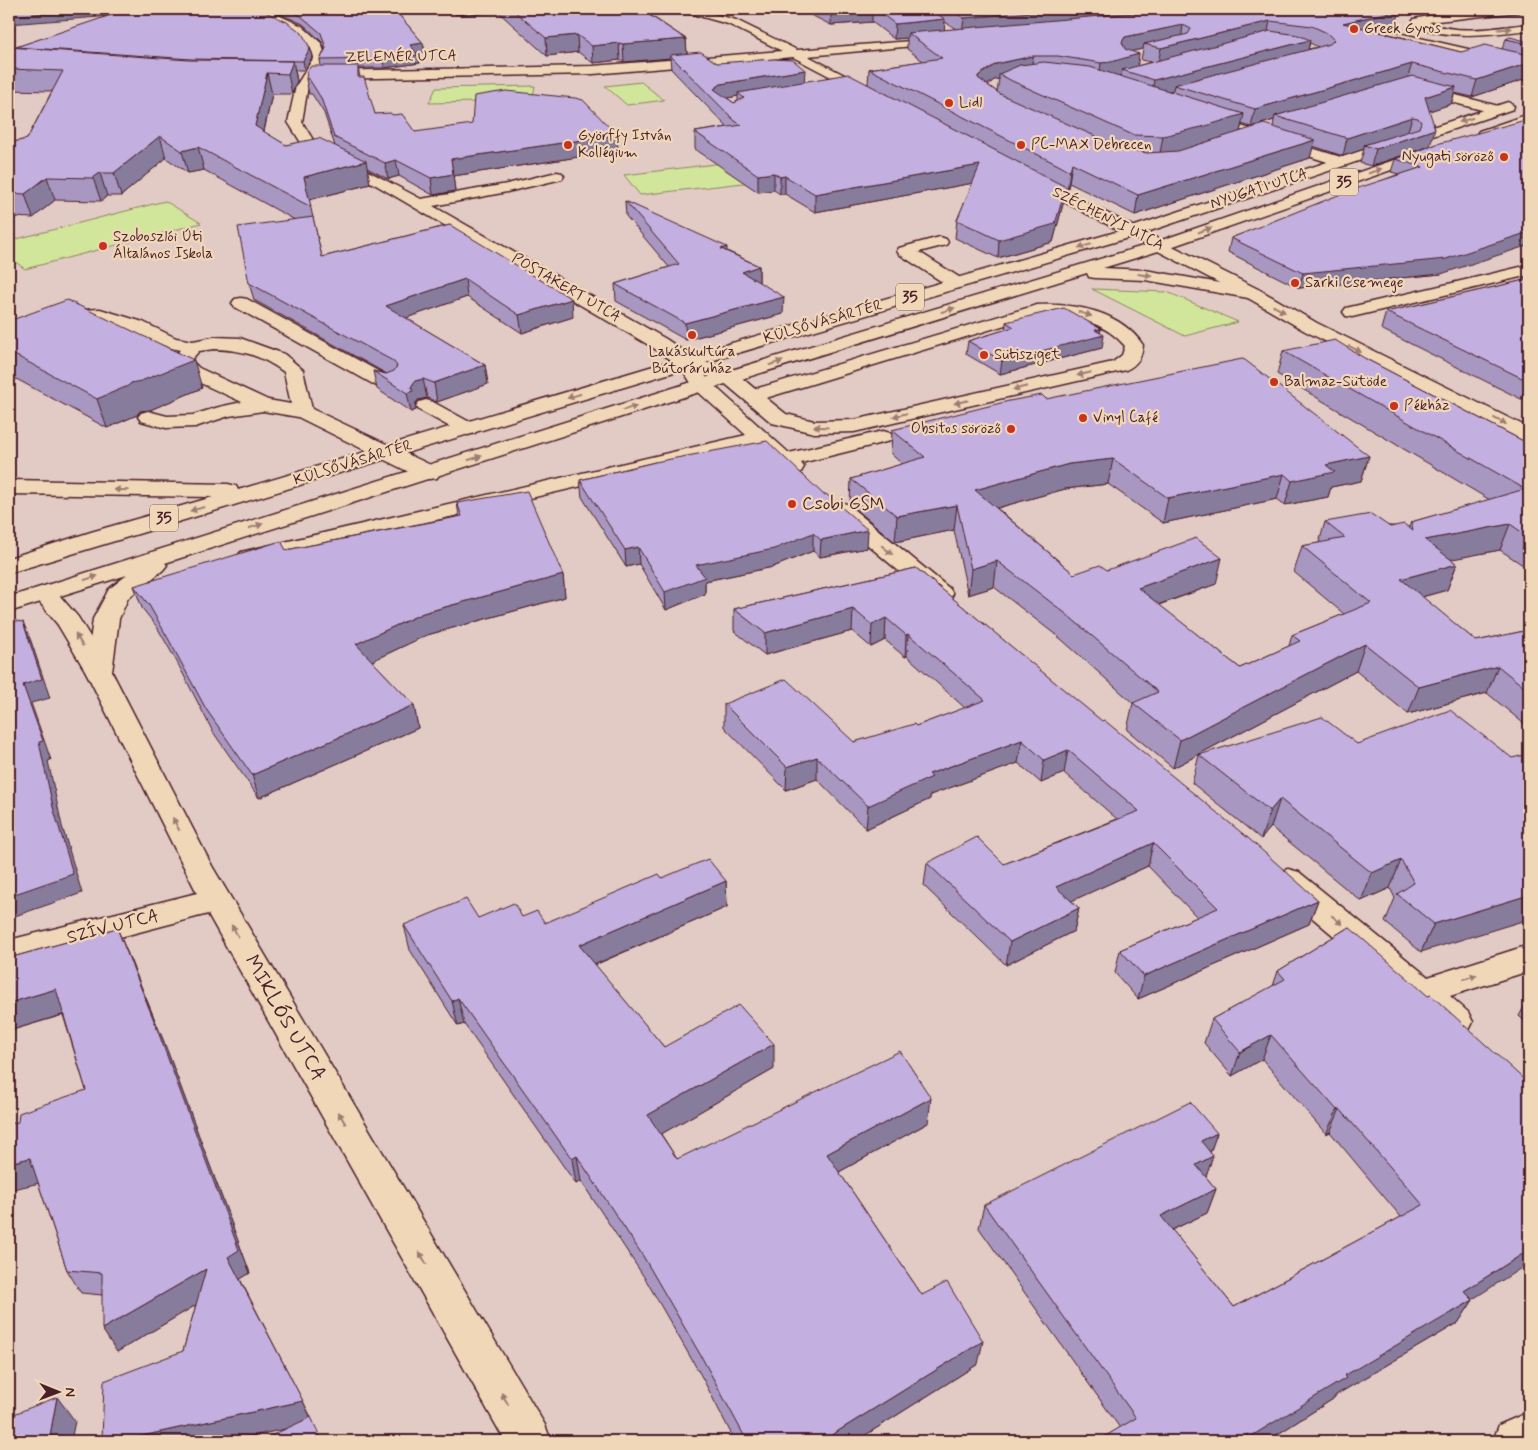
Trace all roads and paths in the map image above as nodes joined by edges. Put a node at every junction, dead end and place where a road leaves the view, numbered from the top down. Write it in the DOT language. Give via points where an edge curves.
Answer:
graph roads {
  1 [pos="257,9"];
  2 [pos="487,9"];
  3 [pos="685,9"];
  4 [pos="1518,9"];
  5 [pos="460,11"];
  6 [pos="1529,27"];
  7 [pos="1385,33"];
  8 [pos="953,34"];
  9 [pos="1495,42"];
  10 [pos="1469,43"];
  11 [pos="1437,45"];
  12 [pos="794,54"];
  13 [pos="1507,54"];
  14 [pos="1528,60"];
  15 [pos="310,75"];
  16 [pos="292,76"];
  17 [pos="849,83"];
  18 [pos="830,86"];
  19 [pos="1408,86"];
  20 [pos="884,101"];
  21 [pos="1521,102"];
  22 [pos="1497,110"];
  23 [pos="1196,116"];
  24 [pos="1529,118"];
  25 [pos="1260,132"];
  26 [pos="1474,137"];
  27 [pos="1232,144"];
  28 [pos="1446,147"];
  29 [pos="1342,162"];
  30 [pos="1021,174"];
  31 [pos="557,176"];
  32 [pos="418,204"];
  33 [pos="1132,232"];
  34 [pos="940,242"];
  35 [pos="1159,246"];
  36 [pos="1529,270"];
  37 [pos="1045,280"];
  38 [pos="956,283"];
  39 [pos="1254,294"];
  40 [pos="241,304"];
  41 [pos="1352,312"];
  42 [pos="9,338"];
  43 [pos="193,347"];
  44 [pos="687,362"];
  45 [pos="729,377"];
  46 [pos="390,385"];
  47 [pos="702,385"];
  48 [pos="1104,387"];
  49 [pos="763,397"];
  50 [pos="263,405"];
  51 [pos="426,406"];
  52 [pos="303,412"];
  53 [pos="148,417"];
  54 [pos="468,428"];
  55 [pos="1529,436"];
  56 [pos="761,438"];
  57 [pos="389,453"];
  58 [pos="785,460"];
  59 [pos="429,473"];
  60 [pos="311,476"];
  61 [pos="9,487"];
  62 [pos="176,551"];
  63 [pos="249,557"];
  64 [pos="12,561"];
  65 [pos="9,592"];
  66 [pos="45,594"];
  67 [pos="9,604"];
  68 [pos="963,612"];
  69 [pos="100,672"];
  70 [pos="1270,865"];
  71 [pos="216,900"];
  72 [pos="9,953"];
  73 [pos="1529,958"];
  74 [pos="1423,992"];
  75 [pos="1480,1044"];
  76 [pos="1529,1434"];
  77 [pos="529,1441"];
  78 [pos="1515,1441"];
  1 -- 15 [label="street, POSTAKERT UTCA" via="298,28 317,45 320,56"];
  2 -- 5 [label="street"];
  3 -- 12 [label="street" via="732,22"];
  4 -- 6 [label="street, one-way" via="1418,21 1428,27 1463,31"];
  7 -- 11 [label="street"];
  8 -- 12 [label="street, ZELEMÉR UTCA"];
  9 -- 10 [label="street"];
  10 -- 11 [label="street" via="1440,42"];
  10 -- 13 [label="street" via="1481,46 1483,50"];
  11 -- 14 [label="street"];
  12 -- 15 [label="street, ZELEMÉR UTCA" via="594,70"];
  12 -- 17 [label="street"];
  15 -- 16 [label="street, ZELEMÉR UTCA"];
  15 -- 32 [label="street, POSTAKERT UTCA" via="302,86 295,122 310,146"];
  17 -- 18 [label="street"];
  17 -- 20 [label="street"];
  19 -- 22 [label="street"];
  21 -- 22 [label="street, NYUGATI UTCA / 35"];
  22 -- 29 [label="street, NYUGATI UTCA / 35, one-way"];
  23 -- 25 [label="street"];
  24 -- 26 [label="street"];
  25 -- 27 [label="street"];
  25 -- 29 [label="street"];
  35 -- 28 [label="street, NYUGATI UTCA / 35, one-way"];
  29 -- 33 [label="street, NYUGATI UTCA / 35"];
  30 -- 33 [label="street, SZÉCHENYI UTCA"];
  31 -- 32 [label="street"];
  32 -- 44 [label="street, POSTAKERT UTCA" via="602,308"];
  33 -- 35 [label="street, SZÉCHENYI UTCA"];
  33 -- 38 [label="street, KÜLSŐVÁSÁRTÉR / 35, one-way"];
  34 -- 38 [label="street" via="905,251"];
  35 -- 37 [label="street, KÜLSŐVÁSÁRTÉR / 35"];
  35 -- 39 [label="street, SZÉCHENYI UTCA"];
  36 -- 41 [label="street"];
  37 -- 39 [label="street, one-way" via="1089,273 1129,274"];
  45 -- 37 [label="street, KÜLSŐVÁSÁRTÉR / 35, one-way"];
  38 -- 44 [label="street, KÜLSŐVÁSÁRTÉR / 35"];
  39 -- 55 [label="street, SZÉCHENYI UTCA, one-way" via="1311,327"];
  40 -- 46 [label="street"];
  42 -- 43 [label="street" via="70,315 100,314 137,326 170,342"];
  43 -- 50 [label="street" via="180,360 192,372"];
  43 -- 52 [label="street" via="214,343 240,344 277,358 293,370"];
  44 -- 45 [label="street"];
  44 -- 47 [label="street, POSTAKERT UTCA"];
  44 -- 54 [label="street, KÜLSŐVÁSÁRTÉR / 35, one-way"];
  45 -- 47 [label="street, KÜLSŐVÁSÁRTÉR / 35"];
  45 -- 49 [label="street"];
  47 -- 56 [label="street"];
  59 -- 47 [label="street, KÜLSŐVÁSÁRTÉR / 35, one-way"];
  48 -- 58 [label="street"];
  49 -- 49 [label="street, one-way" via="1037,310 1084,313 1128,335 1134,345 1133,355 1127,363 1119,366 854,426 796,424 779,419"];
  50 -- 52 [label="street"];
  50 -- 53 [label="street" via="226,411 195,421 166,422"];
  51 -- 54 [label="street"];
  52 -- 57 [label="street"];
  54 -- 57 [label="street, KÜLSŐVÁSÁRTÉR / 35"];
  56 -- 58 [label="street"];
  56 -- 63 [label="street"];
  57 -- 59 [label="street"];
  57 -- 60 [label="street, KÜLSŐVÁSÁRTÉR / 35"];
  58 -- 68 [label="street, one-way" via="849,518"];
  62 -- 59 [label="street, KÜLSŐVÁSÁRTÉR / 35, one-way"];
  60 -- 61 [label="street, one-way" via="226,491"];
  60 -- 64 [label="street, KÜLSŐVÁSÁRTÉR / 35, one-way"];
  66 -- 62 [label="street, KÜLSŐVÁSÁRTÉR / 35, one-way"];
  62 -- 69 [label="street" via="118,594 106,619"];
  64 -- 66 [label="street, MIKLÓS UTCA"];
  65 -- 66 [label="street"];
  66 -- 67 [label="street, KÜLSŐVÁSÁRTÉR"];
  69 -- 66 [label="street, MIKLÓS UTCA, one-way" via="69,622"];
  71 -- 69 [label="street, MIKLÓS UTCA, one-way"];
  70 -- 74 [label="street, one-way"];
  71 -- 72 [label="street, SZÍV UTCA"];
  77 -- 71 [label="street, MIKLÓS UTCA, one-way"];
  74 -- 73 [label="street, one-way"];
  74 -- 75 [label="street"];
  76 -- 78 [label="street"];
}
